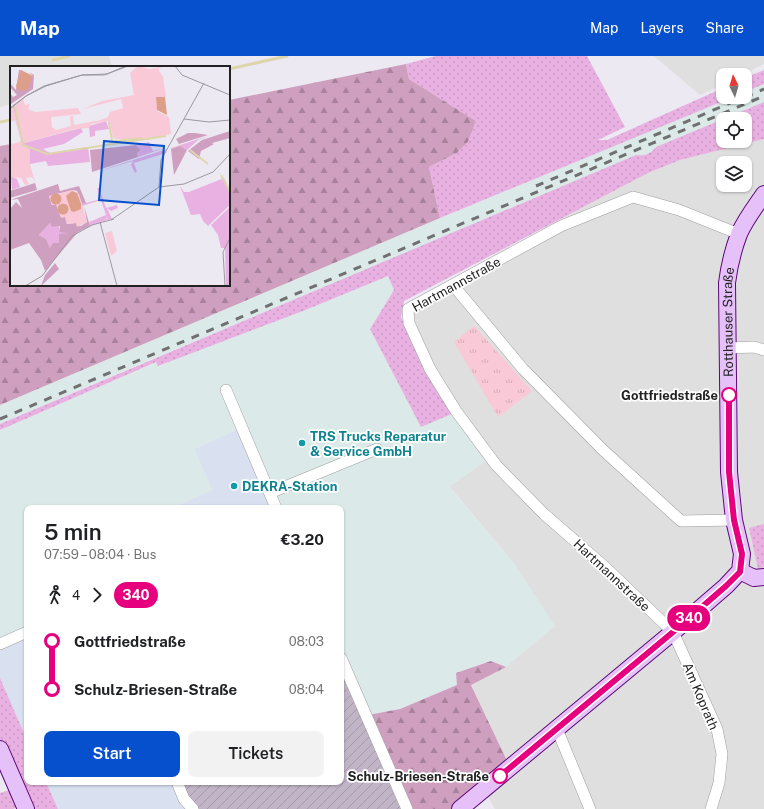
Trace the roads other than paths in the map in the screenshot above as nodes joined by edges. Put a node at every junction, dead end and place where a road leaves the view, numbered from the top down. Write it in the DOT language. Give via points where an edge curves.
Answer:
graph roads {
  1 [pos="764,194"];
  2 [pos="739,234"];
  3 [pos="453,285"];
  4 [pos="728,348"];
  5 [pos="764,350"];
  6 [pos="226,390"];
  7 [pos="377,449"];
  8 [pos="270,493"];
  9 [pos="275,505"];
  10 [pos="734,520"];
  11 [pos="740,572"];
  12 [pos="764,577"];
  13 [pos="673,632"];
  14 [pos="24,633"];
  15 [pos="0,644"];
  16 [pos="344,665"];
  17 [pos="557,729"];
  18 [pos="0,749"];
  19 [pos="178,785"];
  20 [pos="26,809"];
  21 [pos="193,809"];
  22 [pos="407,809"];
  23 [pos="460,809"];
  24 [pos="590,809"];
  25 [pos="711,809"];
  1 -- 2 [label="main road, Rotthauser Straße"];
  2 -- 3 [label="street, Hartmannstraße" via="679,210 632,197 562,226"];
  2 -- 4 [label="main road, Rotthauser Straße" via="727,283"];
  3 -- 10 [label="street" via="523,369 603,450 681,521"];
  3 -- 13 [label="street, Hartmannstraße" via="408,309 409,323 430,369 456,412 496,465 533,503"];
  4 -- 5 [label="street" via="754,347"];
  4 -- 10 [label="main road, Rotthauser Straße" via="729,472"];
  6 -- 8 [label="street"];
  7 -- 8 [label="street"];
  8 -- 9 [label="street"];
  10 -- 11 [label="main road, Rotthauser Straße" via="742,554"];
  11 -- 12 [label="main road" via="754,578"];
  11 -- 13 [label="main road"];
  13 -- 17 [label="main road"];
  13 -- 25 [label="street, Am Koprath" via="717,729 722,754 719,783"];
  14 -- 15 [label="street"];
  16 -- 22 [label="street"];
  17 -- 23 [label="main road"];
  17 -- 24 [label="street"];
  18 -- 20 [label="main road"];
  19 -- 21 [label="street" via="184,799"];
}
